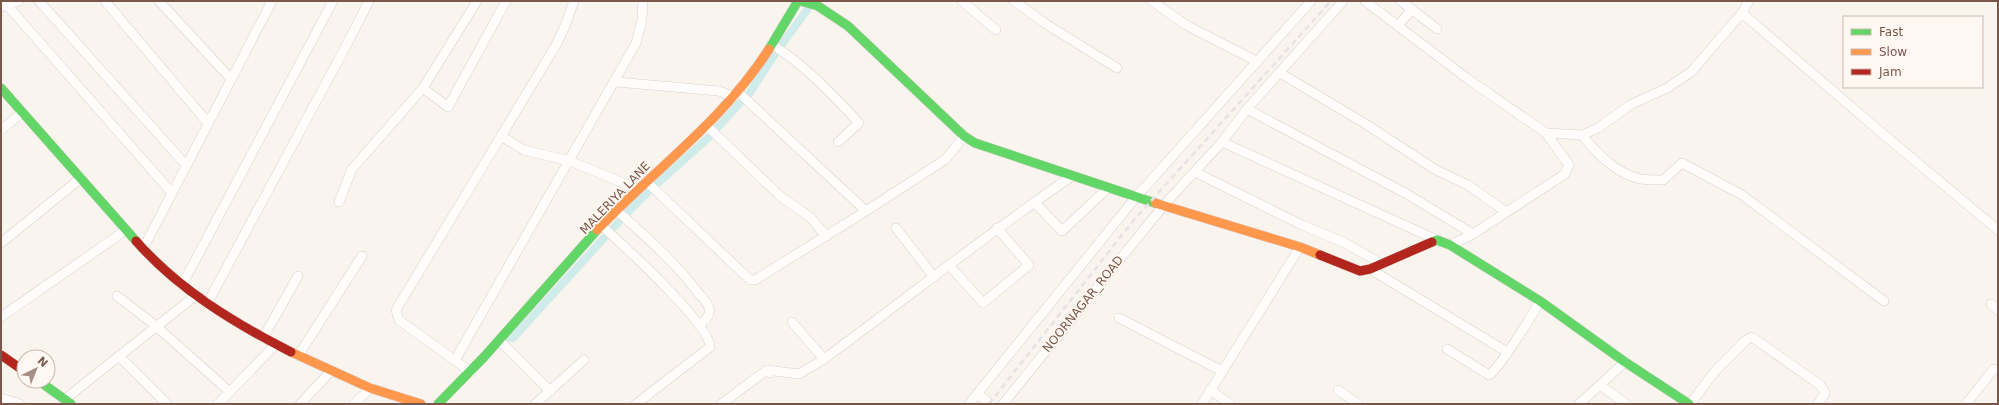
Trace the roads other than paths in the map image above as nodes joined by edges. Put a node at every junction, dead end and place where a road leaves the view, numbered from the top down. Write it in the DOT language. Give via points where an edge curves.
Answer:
graph roads {
  1 [pos="19,1"];
  2 [pos="38,1"];
  3 [pos="105,1"];
  4 [pos="159,1"];
  5 [pos="272,1"];
  6 [pos="333,1"];
  7 [pos="369,1"];
  8 [pos="477,1"];
  9 [pos="506,1"];
  10 [pos="574,1"];
  11 [pos="643,1"];
  12 [pos="799,1"];
  13 [pos="962,1"];
  14 [pos="1014,1"];
  15 [pos="1152,1"];
  16 [pos="1311,1"];
  17 [pos="1343,1"];
  18 [pos="1365,1"];
  19 [pos="1402,1"];
  20 [pos="1749,1"];
  21 [pos="822,4"];
  22 [pos="4,6"];
  23 [pos="1412,9"];
  24 [pos="1742,13"];
  25 [pos="1398,26"];
  26 [pos="1437,29"];
  27 [pos="996,30"];
  28 [pos="771,44"];
  29 [pos="1258,62"];
  30 [pos="1117,68"];
  31 [pos="1280,73"];
  32 [pos="231,79"];
  33 [pos="616,82"];
  34 [pos="1,88"];
  35 [pos="423,88"];
  36 [pos="736,95"];
  37 [pos="1247,109"];
  38 [pos="23,112"];
  39 [pos="208,123"];
  40 [pos="707,126"];
  41 [pos="1,130"];
  42 [pos="1546,134"];
  43 [pos="1582,135"];
  44 [pos="501,136"];
  45 [pos="964,136"];
  46 [pos="838,142"];
  47 [pos="1222,142"];
  48 [pos="570,161"];
  49 [pos="186,165"];
  50 [pos="1195,172"];
  51 [pos="1072,176"];
  52 [pos="81,178"];
  53 [pos="646,181"];
  54 [pos="1108,188"];
  55 [pos="638,190"];
  56 [pos="172,193"];
  57 [pos="1136,197"];
  58 [pos="339,202"];
  59 [pos="1034,202"];
  60 [pos="1164,205"];
  61 [pos="616,210"];
  62 [pos="866,211"];
  63 [pos="1506,212"];
  64 [pos="602,226"];
  65 [pos="896,228"];
  66 [pos="997,228"];
  67 [pos="126,230"];
  68 [pos="1998,230"];
  69 [pos="1473,234"];
  70 [pos="826,236"];
  71 [pos="1437,240"];
  72 [pos="1,243"];
  73 [pos="1450,246"];
  74 [pos="1300,247"];
  75 [pos="143,249"];
  76 [pos="362,256"];
  77 [pos="1382,264"];
  78 [pos="949,265"];
  79 [pos="1370,269"];
  80 [pos="298,276"];
  81 [pos="934,277"];
  82 [pos="182,285"];
  83 [pos="117,296"];
  84 [pos="195,296"];
  85 [pos="1540,301"];
  86 [pos="1884,301"];
  87 [pos="207,304"];
  88 [pos="1,317"];
  89 [pos="1119,318"];
  90 [pos="792,322"];
  91 [pos="699,325"];
  92 [pos="156,326"];
  93 [pos="263,338"];
  94 [pos="500,341"];
  95 [pos="275,345"];
  96 [pos="1447,349"];
  97 [pos="1507,352"];
  98 [pos="1,355"];
  99 [pos="119,356"];
  100 [pos="298,356"];
  101 [pos="824,359"];
  102 [pos="455,360"];
  103 [pos="584,360"];
  104 [pos="1625,362"];
  105 [pos="16,365"];
  106 [pos="1994,369"];
  107 [pos="331,371"];
  108 [pos="1222,371"];
  109 [pos="471,372"];
  110 [pos="1600,385"];
  111 [pos="370,388"];
  112 [pos="51,389"];
  113 [pos="1210,390"];
  114 [pos="1338,390"];
  115 [pos="550,391"];
  116 [pos="230,392"];
  117 [pos="977,394"];
  118 [pos="1,398"];
  119 [pos="68,401"];
  120 [pos="20,404"];
  121 [pos="167,404"];
  122 [pos="218,404"];
  123 [pos="300,404"];
  124 [pos="354,404"];
  125 [pos="421,404"];
  126 [pos="438,404"];
  127 [pos="535,404"];
  128 [pos="636,404"];
  129 [pos="721,404"];
  130 [pos="969,404"];
  131 [pos="991,404"];
  132 [pos="1003,404"];
  133 [pos="1202,404"];
  134 [pos="1230,404"];
  135 [pos="1358,404"];
  136 [pos="1579,404"];
  137 [pos="1626,404"];
  138 [pos="1690,404"];
  139 [pos="1818,404"];
  140 [pos="1966,404"];
  1 -- 22 [label="street"];
  2 -- 49 [label="street"];
  3 -- 39 [label="street"];
  4 -- 32 [label="street"];
  5 -- 32 [label="street"];
  6 -- 82 [label="street"];
  7 -- 87 [label="street"];
  8 -- 35 [label="street"];
  9 -- 35 [label="street" via="448,107"];
  10 -- 44 [label="street" via="565,26"];
  11 -- 33 [label="street" via="642,20 636,43"];
  12 -- 21 [label="street"];
  12 -- 28 [label="street, MALERIYA LANE"];
  13 -- 27 [label="street"];
  14 -- 30 [label="street"];
  15 -- 29 [label="street" via="1186,25"];
  16 -- 29 [label="street"];
  17 -- 31 [label="street, NOORNAGAR_ROAD"];
  18 -- 25 [label="street"];
  19 -- 23 [label="street"];
  20 -- 24 [label="street"];
  21 -- 45 [label="street"];
  22 -- 56 [label="street"];
  23 -- 25 [label="street"];
  23 -- 26 [label="street"];
  24 -- 43 [label="street" via="1691,72"];
  24 -- 68 [label="street"];
  25 -- 42 [label="street"];
  28 -- 36 [label="street, MALERIYA LANE"];
  28 -- 46 [label="street" via="789,55 824,86 860,123"];
  29 -- 57 [label="street"];
  31 -- 37 [label="street, NOORNAGAR_ROAD"];
  31 -- 63 [label="street" via="1436,170 1468,185"];
  32 -- 39 [label="street"];
  33 -- 36 [label="street" via="719,91"];
  33 -- 48 [label="street"];
  34 -- 38 [label="street"];
  35 -- 58 [label="street" via="352,169"];
  36 -- 40 [label="street, MALERIYA LANE"];
  36 -- 62 [label="street"];
  37 -- 47 [label="street, NOORNAGAR_ROAD"];
  37 -- 69 [label="street" via="1405,193"];
  38 -- 41 [label="street"];
  38 -- 52 [label="street"];
  39 -- 49 [label="street"];
  40 -- 53 [label="street, MALERIYA LANE"];
  40 -- 70 [label="street" via="780,196 810,217"];
  42 -- 43 [label="street"];
  42 -- 63 [label="street" via="1570,165 1565,174"];
  43 -- 86 [label="street" via="1593,150 1611,165 1640,179 1663,180 1682,163 1742,195"];
  44 -- 48 [label="street" via="524,150"];
  44 -- 102 [label="street" via="396,310 399,320"];
  45 -- 51 [label="street"];
  45 -- 62 [label="street" via="946,159"];
  47 -- 50 [label="street, NOORNAGAR_ROAD"];
  47 -- 71 [label="street"];
  48 -- 55 [label="street"];
  48 -- 102 [label="street"];
  49 -- 56 [label="street"];
  50 -- 60 [label="street, NOORNAGAR_ROAD"];
  50 -- 77 [label="street" via="1302,225 1345,243"];
  51 -- 54 [label="street"];
  51 -- 59 [label="street"];
  52 -- 67 [label="street"];
  52 -- 72 [label="street"];
  53 -- 55 [label="street, MALERIYA LANE"];
  53 -- 70 [label="street" via="750,280 755,280"];
  54 -- 57 [label="street"];
  54 -- 59 [label="street" via="1062,231"];
  55 -- 61 [label="street, MALERIYA LANE"];
  56 -- 75 [label="street"];
  57 -- 60 [label="street"];
  57 -- 117 [label="street"];
  59 -- 66 [label="street"];
  60 -- 74 [label="street"];
  60 -- 132 [label="street, NOORNAGAR_ROAD"];
  61 -- 64 [label="street, MALERIYA LANE"];
  61 -- 91 [label="street" via="658,248 706,302 709,309 708,317"];
  62 -- 70 [label="street"];
  63 -- 69 [label="street"];
  64 -- 91 [label="street" via="651,270"];
  64 -- 94 [label="street, MALERIYA LANE"];
  65 -- 81 [label="street"];
  66 -- 78 [label="street"];
  66 -- 78 [label="street" via="1029,265 983,303"];
  67 -- 75 [label="street"];
  67 -- 88 [label="street"];
  69 -- 73 [label="street"];
  71 -- 73 [label="street"];
  71 -- 77 [label="street"];
  73 -- 85 [label="street"];
  74 -- 79 [label="street" via="1350,268 1360,271"];
  74 -- 108 [label="street"];
  75 -- 82 [label="street"];
  76 -- 100 [label="street"];
  77 -- 79 [label="street"];
  78 -- 81 [label="street"];
  79 -- 97 [label="street"];
  80 -- 93 [label="street"];
  81 -- 101 [label="street"];
  82 -- 84 [label="street"];
  83 -- 92 [label="street"];
  84 -- 87 [label="street"];
  84 -- 92 [label="street"];
  85 -- 97 [label="street"];
  85 -- 104 [label="street"];
  87 -- 93 [label="street"];
  89 -- 108 [label="street"];
  90 -- 101 [label="street"];
  91 -- 128 [label="street" via="710,342 710,348"];
  92 -- 99 [label="street"];
  92 -- 116 [label="street"];
  93 -- 95 [label="street"];
  94 -- 109 [label="street, MALERIYA LANE"];
  94 -- 115 [label="street"];
  95 -- 100 [label="street"];
  95 -- 116 [label="street"];
  96 -- 97 [label="street" via="1489,375"];
  98 -- 105 [label="street"];
  99 -- 119 [label="street"];
  99 -- 121 [label="street"];
  100 -- 107 [label="street"];
  101 -- 129 [label="street" via="799,374 769,371"];
  102 -- 109 [label="street"];
  103 -- 115 [label="street"];
  104 -- 110 [label="street"];
  104 -- 138 [label="street"];
  106 -- 140 [label="street"];
  107 -- 111 [label="street"];
  107 -- 123 [label="street"];
  108 -- 113 [label="street"];
  109 -- 126 [label="street, MALERIYA LANE"];
  110 -- 136 [label="street"];
  110 -- 137 [label="street"];
  111 -- 124 [label="street"];
  111 -- 125 [label="street"];
  112 -- 119 [label="street"];
  113 -- 133 [label="street"];
  113 -- 134 [label="street"];
  114 -- 135 [label="street"];
  115 -- 127 [label="street"];
  116 -- 122 [label="street"];
  117 -- 130 [label="street"];
  117 -- 131 [label="street"];
  118 -- 120 [label="street"];
  138 -- 139 [label="street" via="1716,370 1752,337 1820,385 1824,393"];
}
